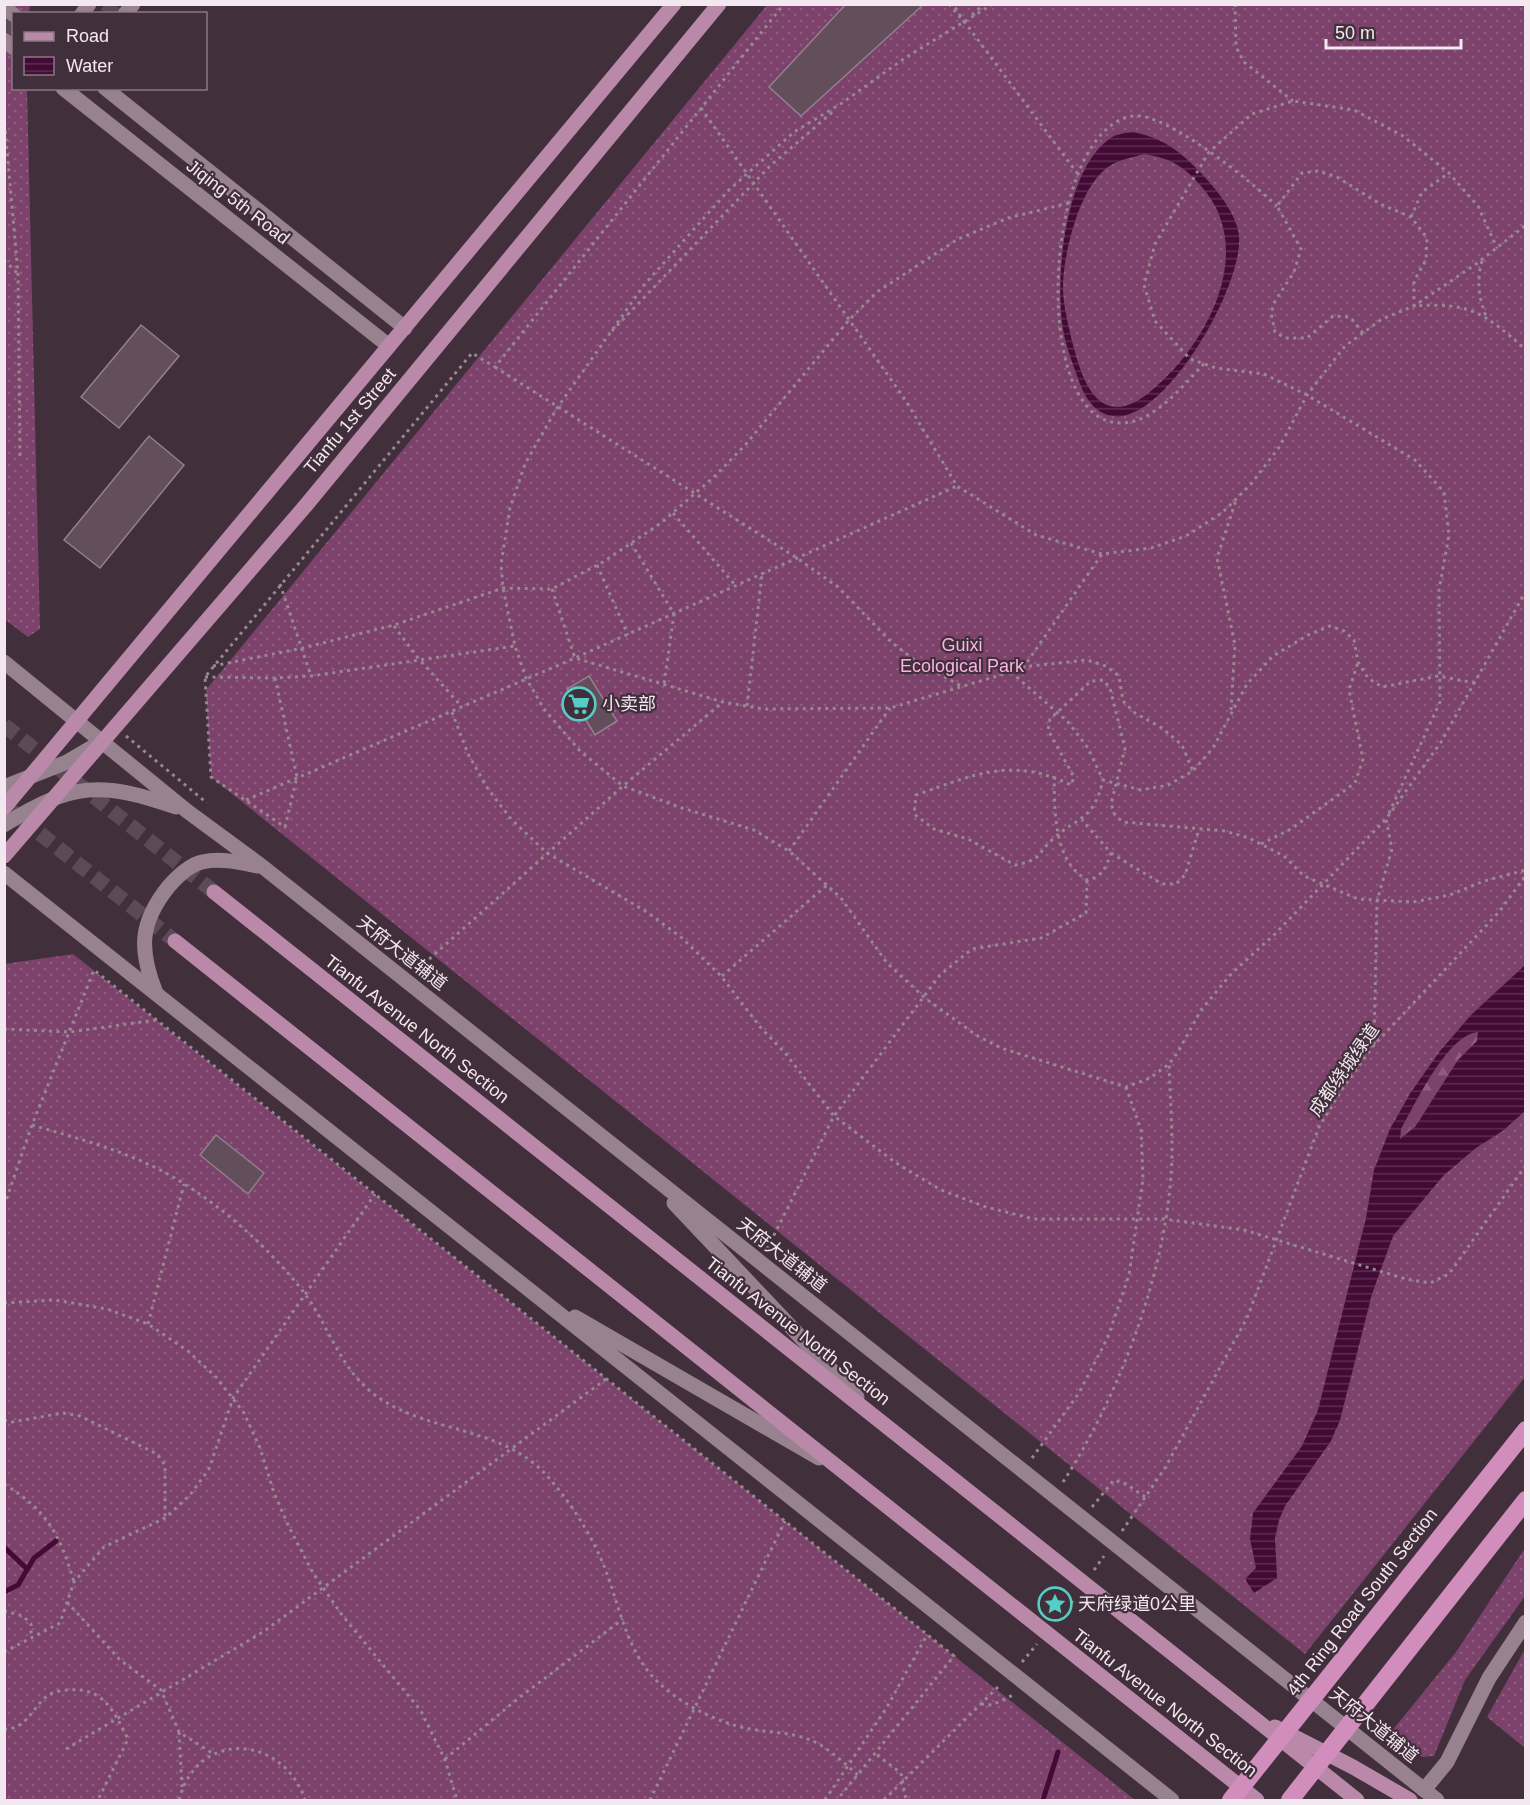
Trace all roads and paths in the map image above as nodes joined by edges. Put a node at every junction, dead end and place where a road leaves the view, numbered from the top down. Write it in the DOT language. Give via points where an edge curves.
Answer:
graph roads {
  1 [pos="674,4"];
  2 [pos="719,4"];
  3 [pos="784,4"];
  4 [pos="951,4"];
  5 [pos="984,4"];
  6 [pos="993,4"];
  7 [pos="1235,4"];
  8 [pos="964,22"];
  9 [pos="66,90"];
  10 [pos="108,90"];
  11 [pos="1293,101"];
  12 [pos="842,103"];
  13 [pos="701,108"];
  14 [pos="4,116"];
  15 [pos="1209,152"];
  16 [pos="1077,173"];
  17 [pos="1449,173"];
  18 [pos="746,174"];
  19 [pos="753,184"];
  20 [pos="1069,202"];
  21 [pos="1277,206"];
  22 [pos="1411,217"];
  23 [pos="1526,225"];
  24 [pos="1497,248"];
  25 [pos="4,260"];
  26 [pos="1483,260"];
  27 [pos="18,274"];
  28 [pos="1414,306"];
  29 [pos="849,320"];
  30 [pos="1487,320"];
  31 [pos="405,328"];
  32 [pos="1363,333"];
  33 [pos="389,346"];
  34 [pos="599,346"];
  35 [pos="1526,350"];
  36 [pos="1204,364"];
  37 [pos="495,367"];
  38 [pos="1307,395"];
  39 [pos="556,408"];
  40 [pos="20,460"];
  41 [pos="957,486"];
  42 [pos="694,494"];
  43 [pos="1237,498"];
  44 [pos="673,513"];
  45 [pos="631,543"];
  46 [pos="1102,554"];
  47 [pos="797,558"];
  48 [pos="597,565"];
  49 [pos="762,574"];
  50 [pos="280,583"];
  51 [pos="736,586"];
  52 [pos="503,588"];
  53 [pos="552,589"];
  54 [pos="1526,591"];
  55 [pos="674,614"];
  56 [pos="394,626"];
  57 [pos="628,635"];
  58 [pos="515,646"];
  59 [pos="303,648"];
  60 [pos="418,658"];
  61 [pos="575,658"];
  62 [pos="4,662"];
  63 [pos="1358,662"];
  64 [pos="213,666"];
  65 [pos="1023,668"];
  66 [pos="1011,672"];
  67 [pos="311,676"];
  68 [pos="1438,676"];
  69 [pos="205,677"];
  70 [pos="275,678"];
  71 [pos="526,678"];
  72 [pos="1475,683"];
  73 [pos="664,684"];
  74 [pos="961,686"];
  75 [pos="723,702"];
  76 [pos="747,706"];
  77 [pos="462,708"];
  78 [pos="890,708"];
  79 [pos="452,712"];
  80 [pos="1231,713"];
  81 [pos="78,720"];
  82 [pos="103,740"];
  83 [pos="1193,771"];
  84 [pos="1054,776"];
  85 [pos="297,777"];
  86 [pos="29,778"];
  87 [pos="1103,780"];
  88 [pos="623,786"];
  89 [pos="4,787"];
  90 [pos="55,797"];
  91 [pos="246,800"];
  92 [pos="4,808"];
  93 [pos="187,811"];
  94 [pos="1386,819"];
  95 [pos="1082,820"];
  96 [pos="4,825"];
  97 [pos="1199,829"];
  98 [pos="1059,835"];
  99 [pos="1260,844"];
  100 [pos="789,851"];
  101 [pos="547,853"];
  102 [pos="1111,853"];
  103 [pos="4,856"];
  104 [pos="263,867"];
  105 [pos="1526,870"];
  106 [pos="4,873"];
  107 [pos="1526,875"];
  108 [pos="1087,880"];
  109 [pos="827,885"];
  110 [pos="1322,885"];
  111 [pos="214,892"];
  112 [pos="1377,901"];
  113 [pos="175,941"];
  114 [pos="722,976"];
  115 [pos="405,980"];
  116 [pos="157,994"];
  117 [pos="925,998"];
  118 [pos="156,1020"];
  119 [pos="4,1029"];
  120 [pos="70,1032"];
  121 [pos="1374,1045"];
  122 [pos="1168,1064"];
  123 [pos="1126,1087"];
  124 [pos="834,1116"];
  125 [pos="32,1125"];
  126 [pos="636,1164"];
  127 [pos="1526,1165"];
  128 [pos="184,1184"];
  129 [pos="375,1194"];
  130 [pos="4,1206"];
  131 [pos="1164,1219"];
  132 [pos="1136,1220"];
  133 [pos="777,1230"];
  134 [pos="1276,1241"];
  135 [pos="531,1291"];
  136 [pos="305,1294"];
  137 [pos="4,1303"];
  138 [pos="1247,1318"];
  139 [pos="148,1324"];
  140 [pos="606,1378"];
  141 [pos="233,1398"];
  142 [pos="4,1420"];
  143 [pos="882,1423"];
  144 [pos="1526,1430"];
  145 [pos="1042,1443"];
  146 [pos="512,1447"];
  147 [pos="1072,1467"];
  148 [pos="843,1472"];
  149 [pos="4,1484"];
  150 [pos="1144,1497"];
  151 [pos="1526,1500"];
  152 [pos="1090,1510"];
  153 [pos="165,1518"];
  154 [pos="785,1521"];
  155 [pos="74,1582"];
  156 [pos="323,1587"];
  157 [pos="67,1602"];
  158 [pos="4,1611"];
  159 [pos="623,1619"];
  160 [pos="1526,1622"];
  161 [pos="927,1635"];
  162 [pos="31,1636"];
  163 [pos="4,1652"];
  164 [pos="161,1690"];
  165 [pos="1018,1693"];
  166 [pos="981,1704"];
  167 [pos="695,1706"];
  168 [pos="1246,1712"];
  169 [pos="117,1717"];
  170 [pos="4,1729"];
  171 [pos="179,1732"];
  172 [pos="66,1749"];
  173 [pos="212,1753"];
  174 [pos="876,1755"];
  175 [pos="445,1760"];
  176 [pos="1206,1761"];
  177 [pos="848,1767"];
  178 [pos="859,1776"];
  179 [pos="182,1788"];
  180 [pos="1424,1790"];
  181 [pos="98,1800"];
  182 [pos="179,1800"];
  183 [pos="305,1800"];
  184 [pos="457,1800"];
  185 [pos="650,1800"];
  186 [pos="825,1800"];
  187 [pos="837,1800"];
  188 [pos="906,1800"];
  189 [pos="1168,1800"];
  190 [pos="1231,1800"];
  191 [pos="1244,1800"];
  192 [pos="1257,1800"];
  193 [pos="1290,1800"];
  194 [pos="1357,1800"];
  195 [pos="1410,1800"];
  196 [pos="1437,1800"];
  1 -- 31 [label="main road, Tianfu 1st Street"];
  2 -- 82 [label="main road, Tianfu 1st Street" via="307,504"];
  3 -- 13 [label="path"];
  4 -- 8 [label="path"];
  5 -- 8 [label="path"];
  6 -- 8 [label="path"];
  7 -- 11 [label="path" via="1236,47 1244,62"];
  8 -- 12 [label="path"];
  8 -- 16 [label="path"];
  9 -- 33 [label="street, Jiqing 5th Road"];
  10 -- 31 [label="street, Jiqing 5th Road"];
  11 -- 15 [label="path" via="1252,114"];
  11 -- 17 [label="path" via="1354,110 1403,136"];
  12 -- 18 [label="path" via="794,132"];
  12 -- 19 [label="path"];
  13 -- 18 [label="path"];
  13 -- 37 [label="path"];
  14 -- 27 [label="path"];
  15 -- 16 [label="path" via="1155,119 1133,116 1108,126 1089,147"];
  15 -- 21 [label="path"];
  15 -- 36 [label="path" via="1155,244 1144,285 1155,321 1190,359"];
  16 -- 20 [label="path"];
  17 -- 22 [label="path" via="1422,192"];
  17 -- 24 [label="path" via="1478,206"];
  18 -- 19 [label="path"];
  18 -- 34 [label="path" via="644,285"];
  19 -- 29 [label="path"];
  19 -- 34 [label="path"];
  20 -- 29 [label="path" via="1008,218 958,239 876,292"];
  20 -- 36 [label="path" via="1056,285 1059,326 1074,384 1092,412 1111,422 1136,421 1161,407"];
  21 -- 22 [label="path" via="1302,173 1318,171 1337,177 1380,204"];
  21 -- 32 [label="path" via="1301,249 1294,272 1271,313 1275,332 1285,338 1307,338 1333,316 1350,317"];
  22 -- 28 [label="path" via="1427,238 1426,260 1414,281"];
  23 -- 24 [label="path"];
  24 -- 26 [label="path"];
  25 -- 27 [label="path"];
  26 -- 28 [label="path"];
  26 -- 30 [label="path" via="1477,279"];
  27 -- 40 [label="path"];
  28 -- 30 [label="path" via="1447,303 1472,309"];
  28 -- 32 [label="path" via="1382,319"];
  29 -- 41 [label="path" via="906,401"];
  29 -- 42 [label="path" via="746,444"];
  30 -- 35 [label="path"];
  31 -- 33 [label="main road, Tianfu 1st Street"];
  32 -- 38 [label="path" via="1346,346"];
  33 -- 81 [label="main road, Tianfu 1st Street"];
  34 -- 39 [label="path"];
  36 -- 38 [label="path" via="1264,374"];
  37 -- 39 [label="path"];
  37 -- 50 [label="path" via="472,353"];
  38 -- 43 [label="path" via="1280,446"];
  38 -- 68 [label="path" via="1416,460 1444,492 1449,535 1439,590"];
  39 -- 42 [label="path"];
  39 -- 52 [label="path" via="525,464 510,508 501,564"];
  41 -- 46 [label="path" via="1036,535"];
  41 -- 47 [label="path"];
  42 -- 44 [label="path"];
  42 -- 47 [label="path"];
  43 -- 46 [label="path" via="1186,536 1150,548"];
  43 -- 80 [label="path" via="1217,558 1236,645"];
  44 -- 45 [label="path"];
  44 -- 51 [label="path"];
  45 -- 48 [label="path"];
  45 -- 55 [label="path"];
  46 -- 65 [label="path"];
  47 -- 49 [label="path"];
  47 -- 74 [label="path" via="838,587 916,662"];
  48 -- 53 [label="path"];
  48 -- 57 [label="path"];
  49 -- 51 [label="path"];
  49 -- 76 [label="path"];
  50 -- 59 [label="path"];
  50 -- 64 [label="path"];
  51 -- 55 [label="path"];
  52 -- 53 [label="path"];
  52 -- 56 [label="path"];
  52 -- 58 [label="path"];
  53 -- 61 [label="path"];
  54 -- 72 [label="path"];
  55 -- 57 [label="path"];
  55 -- 73 [label="path"];
  56 -- 59 [label="path"];
  56 -- 60 [label="path"];
  57 -- 61 [label="path"];
  58 -- 60 [label="path"];
  58 -- 71 [label="path"];
  59 -- 64 [label="path"];
  59 -- 67 [label="path"];
  60 -- 67 [label="path"];
  60 -- 77 [label="path"];
  61 -- 71 [label="path"];
  61 -- 73 [label="path"];
  62 -- 81 [label="street, 天府大道辅道"];
  63 -- 68 [label="path" via="1368,678 1382,687"];
  63 -- 80 [label="path" via="1354,640 1330,626 1273,656 1247,684"];
  63 -- 99 [label="path" via="1348,690 1363,759 1355,783 1291,829"];
  64 -- 69 [label="path"];
  65 -- 66 [label="path"];
  65 -- 83 [label="path" via="1088,660 1106,666 1119,676 1123,701 1182,745"];
  66 -- 74 [label="path"];
  66 -- 87 [label="path" via="1068,722 1088,748"];
  67 -- 70 [label="path"];
  68 -- 72 [label="path"];
  68 -- 94 [label="path" via="1440,702"];
  69 -- 70 [label="path"];
  69 -- 91 [label="path" via="211,777"];
  70 -- 85 [label="path"];
  71 -- 77 [label="path"];
  71 -- 88 [label="path" via="544,709 580,752"];
  72 -- 94 [label="path" via="1441,742"];
  73 -- 75 [label="path"];
  74 -- 78 [label="path"];
  75 -- 76 [label="path"];
  75 -- 88 [label="path"];
  76 -- 78 [label="path"];
  77 -- 79 [label="path"];
  78 -- 100 [label="path"];
  79 -- 85 [label="path"];
  79 -- 101 [label="path" via="488,789 511,819"];
  80 -- 83 [label="path" via="1213,748"];
  81 -- 82 [label="street, 天府大道辅道"];
  81 -- 86 [label="main road, Tianfu 1st Street"];
  82 -- 86 [label="street" via="67,762"];
  82 -- 90 [label="main road, Tianfu 1st Street"];
  82 -- 93 [label="street, 天府大道辅道"];
  83 -- 87 [label="path" via="1168,785 1141,790"];
  84 -- 97 [label="path" via="1071,785 1074,777 1048,730 1050,719 1091,681 1102,680 1110,688 1125,748 1111,804 1115,815 1123,822"];
  84 -- 98 [label="path"];
  84 -- 98 [label="path" via="1025,768 980,773 916,795 914,814 934,829 968,839 1016,865 1034,861"];
  85 -- 91 [label="path"];
  85 -- 91 [label="path" via="285,827"];
  86 -- 89 [label="street"];
  86 -- 92 [label="main road, Tianfu 1st Street"];
  87 -- 95 [label="path" via="1099,796"];
  88 -- 100 [label="path" via="754,830"];
  88 -- 101 [label="path"];
  90 -- 93 [label="street" via="93,788 117,789"];
  90 -- 96 [label="street"];
  90 -- 103 [label="main road, Tianfu 1st Street"];
  93 -- 104 [label="street, 天府大道辅道"];
  94 -- 110 [label="path"];
  94 -- 112 [label="path" via="1392,849"];
  95 -- 98 [label="path"];
  95 -- 102 [label="path"];
  97 -- 99 [label="path" via="1225,831"];
  97 -- 102 [label="path" via="1185,875 1176,884 1162,884"];
  98 -- 108 [label="path" via="1072,867"];
  99 -- 110 [label="path" via="1284,856 1304,876"];
  100 -- 109 [label="path"];
  101 -- 114 [label="path" via="647,912"];
  101 -- 115 [label="path"];
  102 -- 108 [label="path" via="1097,878"];
  104 -- 115 [label="street, 天府大道辅道"];
  104 -- 116 [label="street" via="226,859 200,862 178,876 159,899 146,927 145,964"];
  105 -- 112 [label="path" via="1450,895 1413,902"];
  106 -- 116 [label="street"];
  107 -- 121 [label="path, 成都绕城绿道" via="1499,912"];
  108 -- 117 [label="path" via="1086,913 1041,938 972,949 940,975"];
  109 -- 114 [label="path"];
  109 -- 117 [label="path" via="887,963"];
  110 -- 112 [label="path" via="1358,899"];
  110 -- 122 [label="path" via="1201,1010"];
  111 -- 143 [label="main road, Tianfu Avenue North Section"];
  112 -- 121 [label="path"];
  113 -- 148 [label="main road, Tianfu Avenue North Section"];
  114 -- 124 [label="path"];
  115 -- 126 [label="street, 天府大道辅道"];
  116 -- 135 [label="street"];
  117 -- 123 [label="path" via="1001,1048"];
  117 -- 124 [label="path"];
  118 -- 120 [label="path"];
  118 -- 120 [label="path" via="94,970"];
  118 -- 129 [label="path"];
  119 -- 120 [label="path"];
  120 -- 125 [label="path"];
  121 -- 134 [label="path, 成都绕城绿道" via="1320,1127"];
  122 -- 123 [label="path" via="1150,1078"];
  122 -- 131 [label="path" via="1172,1153"];
  123 -- 132 [label="path" via="1140,1130 1143,1179"];
  124 -- 132 [label="path" via="896,1163 940,1190 986,1207 1034,1219"];
  124 -- 133 [label="path"];
  125 -- 128 [label="path" via="124,1154"];
  125 -- 130 [label="path"];
  126 -- 143 [label="street"];
  126 -- 180 [label="street, 天府大道辅道"];
  127 -- 134 [label="path" via="1449,1274 1430,1284"];
  128 -- 136 [label="path" via="246,1232"];
  128 -- 139 [label="path"];
  129 -- 136 [label="path"];
  129 -- 140 [label="path"];
  131 -- 132 [label="path"];
  131 -- 134 [label="path" via="1244,1230"];
  131 -- 147 [label="path" via="1149,1292 1125,1361"];
  132 -- 145 [label="path" via="1129,1275 1108,1337 1079,1393"];
  134 -- 138 [label="path, 成都绕城绿道"];
  135 -- 148 [label="street"];
  135 -- 189 [label="street"];
  136 -- 141 [label="path"];
  136 -- 146 [label="path" via="351,1370 370,1390 394,1407 428,1421 471,1431"];
  137 -- 139 [label="path" via="55,1300 107,1309"];
  139 -- 141 [label="path" via="188,1351"];
  140 -- 146 [label="path"];
  140 -- 154 [label="path"];
  141 -- 153 [label="path" via="209,1469 190,1495"];
  141 -- 156 [label="path" via="260,1448 289,1527"];
  142 -- 153 [label="path" via="63,1413 80,1416 157,1454 165,1465"];
  143 -- 168 [label="main road, Tianfu Avenue North Section"];
  144 -- 190 [label="highway, 4th Ring Road South Section"];
  146 -- 156 [label="path"];
  146 -- 159 [label="path" via="547,1475 593,1540"];
  148 -- 176 [label="main road, Tianfu Avenue North Section"];
  149 -- 155 [label="path" via="49,1521 63,1544"];
  150 -- 152 [label="path" via="1114,1480"];
  151 -- 193 [label="highway"];
  153 -- 155 [label="path" via="104,1547"];
  154 -- 161 [label="path"];
  154 -- 167 [label="path"];
  155 -- 157 [label="path"];
  156 -- 164 [label="path" via="263,1632"];
  156 -- 175 [label="path" via="421,1711"];
  157 -- 162 [label="path" via="60,1623"];
  157 -- 164 [label="path" via="120,1660"];
  158 -- 162 [label="path" via="23,1616 31,1624"];
  159 -- 167 [label="path" via="634,1648 653,1677"];
  159 -- 175 [label="path"];
  160 -- 180 [label="street" via="1489,1678 1447,1762"];
  161 -- 174 [label="path" via="954,1656"];
  161 -- 177 [label="path"];
  162 -- 163 [label="path"];
  164 -- 169 [label="path"];
  164 -- 171 [label="path"];
  165 -- 166 [label="path" via="993,1705"];
  167 -- 177 [label="path" via="723,1721 750,1729 786,1732 817,1743"];
  167 -- 185 [label="path"];
  168 -- 194 [label="main road, Tianfu Avenue North Section"];
  168 -- 195 [label="main road"];
  169 -- 170 [label="path" via="98,1694 62,1690 48,1695 14,1730"];
  169 -- 172 [label="path"];
  169 -- 181 [label="path" via="128,1739"];
  171 -- 173 [label="path"];
  171 -- 179 [label="path"];
  173 -- 179 [label="path" via="196,1766"];
  173 -- 183 [label="path" via="261,1751 282,1763 299,1784"];
  174 -- 178 [label="path"];
  174 -- 188 [label="path" via="901,1773"];
  175 -- 184 [label="path"];
  176 -- 191 [label="main road"];
  176 -- 192 [label="main road, Tianfu Avenue North Section"];
  177 -- 178 [label="path"];
  177 -- 186 [label="path"];
  178 -- 187 [label="path"];
  179 -- 182 [label="path"];
  180 -- 196 [label="street, 天府大道辅道"];
}
